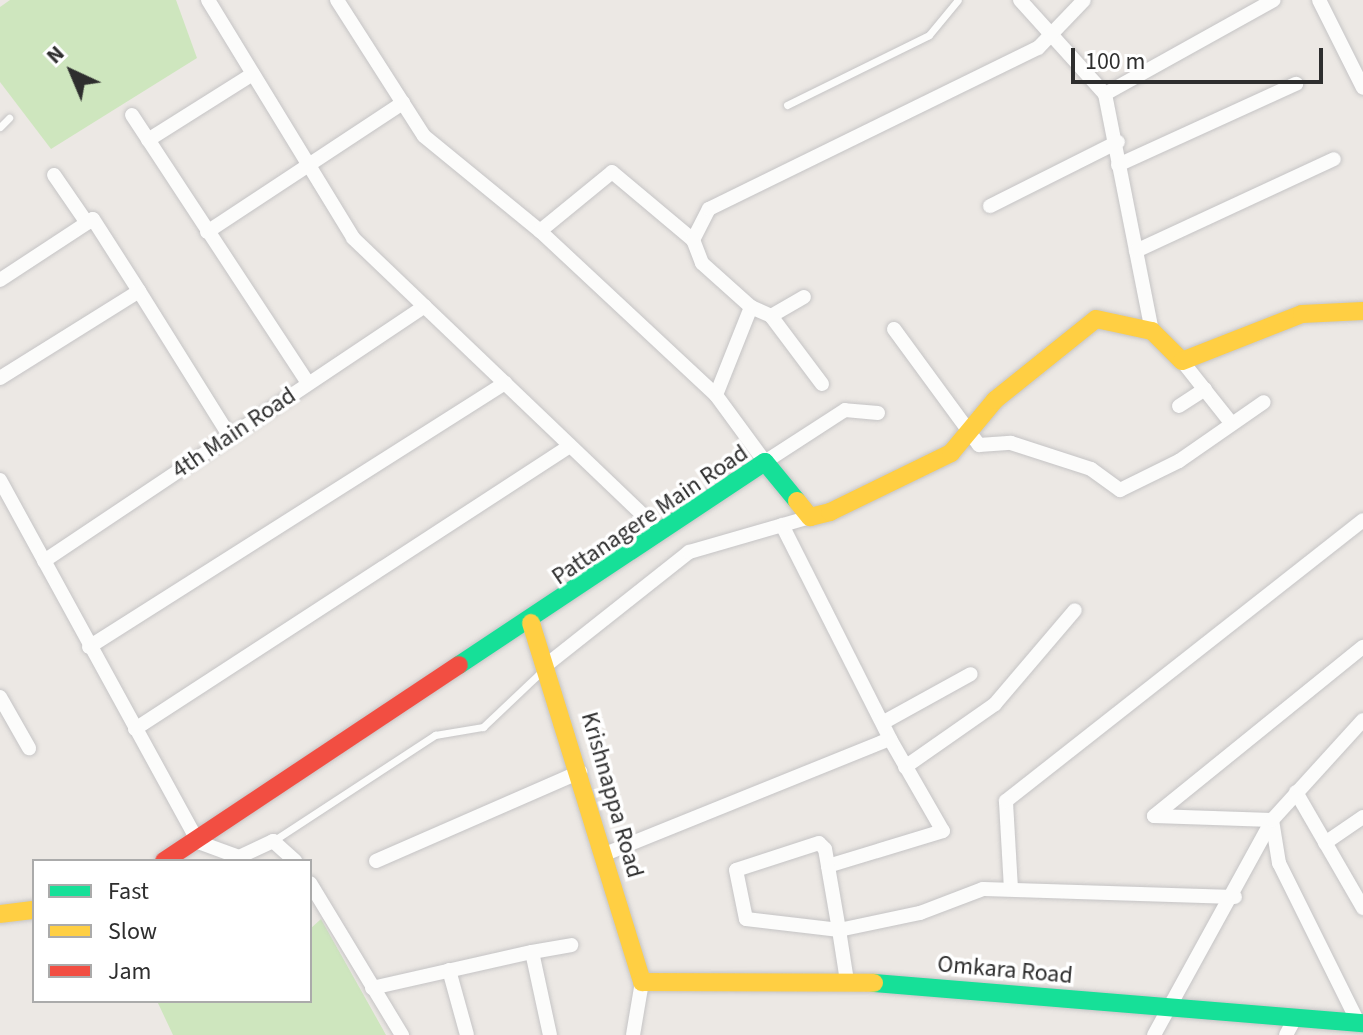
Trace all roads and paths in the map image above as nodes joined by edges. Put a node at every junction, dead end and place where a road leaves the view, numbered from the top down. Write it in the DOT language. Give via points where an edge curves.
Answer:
graph roads {
  1 [pos="208,0"];
  2 [pos="337,0"];
  3 [pos="958,0"];
  4 [pos="1020,0"];
  5 [pos="1084,0"];
  6 [pos="1274,0"];
  7 [pos="1319,0"];
  8 [pos="1049,29"];
  9 [pos="1356,59"];
  10 [pos="253,74"];
  11 [pos="1296,84"];
  12 [pos="1363,88"];
  13 [pos="1105,94"];
  14 [pos="403,103"];
  15 [pos="787,105"];
  16 [pos="132,115"];
  17 [pos="9,118"];
  18 [pos="0,127"];
  19 [pos="148,140"];
  20 [pos="1118,142"];
  21 [pos="1334,159"];
  22 [pos="309,165"];
  23 [pos="1118,165"];
  24 [pos="54,175"];
  25 [pos="990,206"];
  26 [pos="87,223"];
  27 [pos="540,231"];
  28 [pos="207,232"];
  29 [pos="693,240"];
  30 [pos="1136,251"];
  31 [pos="0,280"];
  32 [pos="139,291"];
  33 [pos="804,297"];
  34 [pos="425,306"];
  35 [pos="751,307"];
  36 [pos="1363,311"];
  37 [pos="771,316"];
  38 [pos="894,329"];
  39 [pos="1152,331"];
  40 [pos="1182,361"];
  41 [pos="0,378"];
  42 [pos="308,383"];
  43 [pos="505,383"];
  44 [pos="822,384"];
  45 [pos="1205,389"];
  46 [pos="716,395"];
  47 [pos="1264,402"];
  48 [pos="1179,406"];
  49 [pos="878,413"];
  50 [pos="1232,424"];
  51 [pos="229,435"];
  52 [pos="967,436"];
  53 [pos="570,446"];
  54 [pos="765,462"];
  55 [pos="0,480"];
  56 [pos="810,517"];
  57 [pos="1363,520"];
  58 [pos="782,525"];
  59 [pos="661,532"];
  60 [pos="44,561"];
  61 [pos="1075,610"];
  62 [pos="531,623"];
  63 [pos="89,647"];
  64 [pos="1363,647"];
  65 [pos="549,663"];
  66 [pos="971,674"];
  67 [pos="0,697"];
  68 [pos="1363,720"];
  69 [pos="884,722"];
  70 [pos="135,729"];
  71 [pos="890,739"];
  72 [pos="29,748"];
  73 [pos="905,767"];
  74 [pos="580,772"];
  75 [pos="1296,792"];
  76 [pos="1363,817"];
  77 [pos="1272,820"];
  78 [pos="273,841"];
  79 [pos="198,842"];
  80 [pos="1325,843"];
  81 [pos="605,854"];
  82 [pos="168,859"];
  83 [pos="293,859"];
  84 [pos="376,861"];
  85 [pos="828,866"];
  86 [pos="312,886"];
  87 [pos="1011,889"];
  88 [pos="1235,897"];
  89 [pos="1363,908"];
  90 [pos="32,910"];
  91 [pos="0,914"];
  92 [pos="839,930"];
  93 [pos="571,945"];
  94 [pos="532,952"];
  95 [pos="449,970"];
  96 [pos="847,981"];
  97 [pos="642,982"];
  98 [pos="372,988"];
  99 [pos="1170,1008"];
  100 [pos="1295,1018"];
  101 [pos="1360,1022"];
  102 [pos="402,1035"];
  103 [pos="467,1035"];
  104 [pos="550,1035"];
  105 [pos="633,1035"];
  106 [pos="1154,1035"];
  107 [pos="1286,1035"];
  1 -- 10 [label="street"];
  2 -- 14 [label="street"];
  3 -- 15 [label="lane" via="929,35"];
  4 -- 8 [label="street"];
  5 -- 8 [label="street"];
  6 -- 13 [label="street"];
  7 -- 9 [label="street"];
  8 -- 13 [label="street"];
  8 -- 29 [label="street" via="1038,48 709,209"];
  9 -- 12 [label="street"];
  10 -- 19 [label="street"];
  10 -- 22 [label="street"];
  11 -- 23 [label="street"];
  13 -- 20 [label="street"];
  14 -- 22 [label="street"];
  14 -- 27 [label="street" via="424,136"];
  16 -- 19 [label="street"];
  17 -- 18 [label="lane"];
  19 -- 28 [label="street"];
  20 -- 23 [label="street"];
  20 -- 25 [label="street"];
  21 -- 30 [label="street"];
  22 -- 28 [label="street"];
  22 -- 34 [label="street" via="353,238"];
  23 -- 30 [label="street"];
  24 -- 26 [label="street"];
  26 -- 31 [label="street"];
  26 -- 32 [label="street" via="93,219"];
  27 -- 29 [label="street" via="612,172"];
  27 -- 46 [label="street"];
  28 -- 42 [label="street"];
  29 -- 35 [label="street" via="702,263"];
  30 -- 39 [label="street"];
  32 -- 41 [label="street"];
  32 -- 51 [label="street"];
  33 -- 37 [label="street"];
  34 -- 42 [label="street, 4th Main Road"];
  34 -- 43 [label="street"];
  35 -- 37 [label="street"];
  35 -- 46 [label="street"];
  36 -- 40 [label="street" via="1302,314"];
  37 -- 44 [label="street"];
  38 -- 52 [label="street"];
  39 -- 40 [label="street"];
  39 -- 52 [label="street" via="1096,319 995,400"];
  40 -- 45 [label="street"];
  42 -- 51 [label="street, 4th Main Road"];
  43 -- 53 [label="street"];
  43 -- 63 [label="street"];
  45 -- 48 [label="street"];
  45 -- 50 [label="street"];
  46 -- 54 [label="street"];
  47 -- 50 [label="street"];
  49 -- 54 [label="street" via="845,410"];
  50 -- 52 [label="street" via="1131,489 1011,443 979,445"];
  51 -- 60 [label="street, 4th Main Road"];
  52 -- 56 [label="street" via="951,453 858,503"];
  53 -- 59 [label="street"];
  53 -- 70 [label="street"];
  54 -- 56 [label="street, Pattanagere Main Road"];
  54 -- 59 [label="street, Pattanagere Main Road"];
  55 -- 60 [label="street"];
  56 -- 58 [label="street"];
  57 -- 87 [label="street" via="1006,801"];
  58 -- 65 [label="street" via="689,552"];
  58 -- 69 [label="street"];
  59 -- 62 [label="street, Pattanagere Main Road"];
  60 -- 63 [label="street"];
  61 -- 73 [label="street" via="995,704"];
  62 -- 65 [label="street, Krishnappa Road"];
  62 -- 79 [label="street, Pattanagere Main Road"];
  63 -- 70 [label="street"];
  64 -- 77 [label="street" via="1154,816"];
  65 -- 74 [label="street, Krishnappa Road"];
  65 -- 78 [label="lane" via="483,727 435,735"];
  66 -- 69 [label="street"];
  67 -- 72 [label="street"];
  68 -- 75 [label="street"];
  69 -- 71 [label="street"];
  70 -- 79 [label="street"];
  71 -- 73 [label="street"];
  71 -- 81 [label="street"];
  73 -- 85 [label="street" via="943,831"];
  74 -- 81 [label="street, Krishnappa Road"];
  74 -- 84 [label="street"];
  75 -- 77 [label="street"];
  75 -- 80 [label="street"];
  76 -- 80 [label="street"];
  77 -- 88 [label="street"];
  77 -- 101 [label="street" via="1279,863"];
  78 -- 79 [label="street" via="239,857"];
  78 -- 83 [label="street"];
  79 -- 82 [label="street, Pattanagere Main Road"];
  80 -- 89 [label="street"];
  81 -- 97 [label="street, Krishnappa Road"];
  85 -- 92 [label="street"];
  85 -- 92 [label="street" via="825,849 810,843 736,874 746,919"];
  86 -- 98 [label="street"];
  87 -- 88 [label="street"];
  87 -- 92 [label="street" via="983,889 920,913"];
  88 -- 99 [label="street"];
  90 -- 91 [label="street"];
  92 -- 96 [label="street"];
  93 -- 94 [label="street"];
  94 -- 95 [label="street"];
  94 -- 104 [label="street"];
  95 -- 98 [label="street"];
  95 -- 103 [label="street"];
  96 -- 97 [label="street, Omkara Road"];
  96 -- 99 [label="street, Omkara Road"];
  97 -- 105 [label="street"];
  98 -- 102 [label="street"];
  99 -- 100 [label="street, Omkara Road"];
  99 -- 106 [label="street"];
  100 -- 101 [label="street, Omkara Road"];
  100 -- 107 [label="street"];
}
